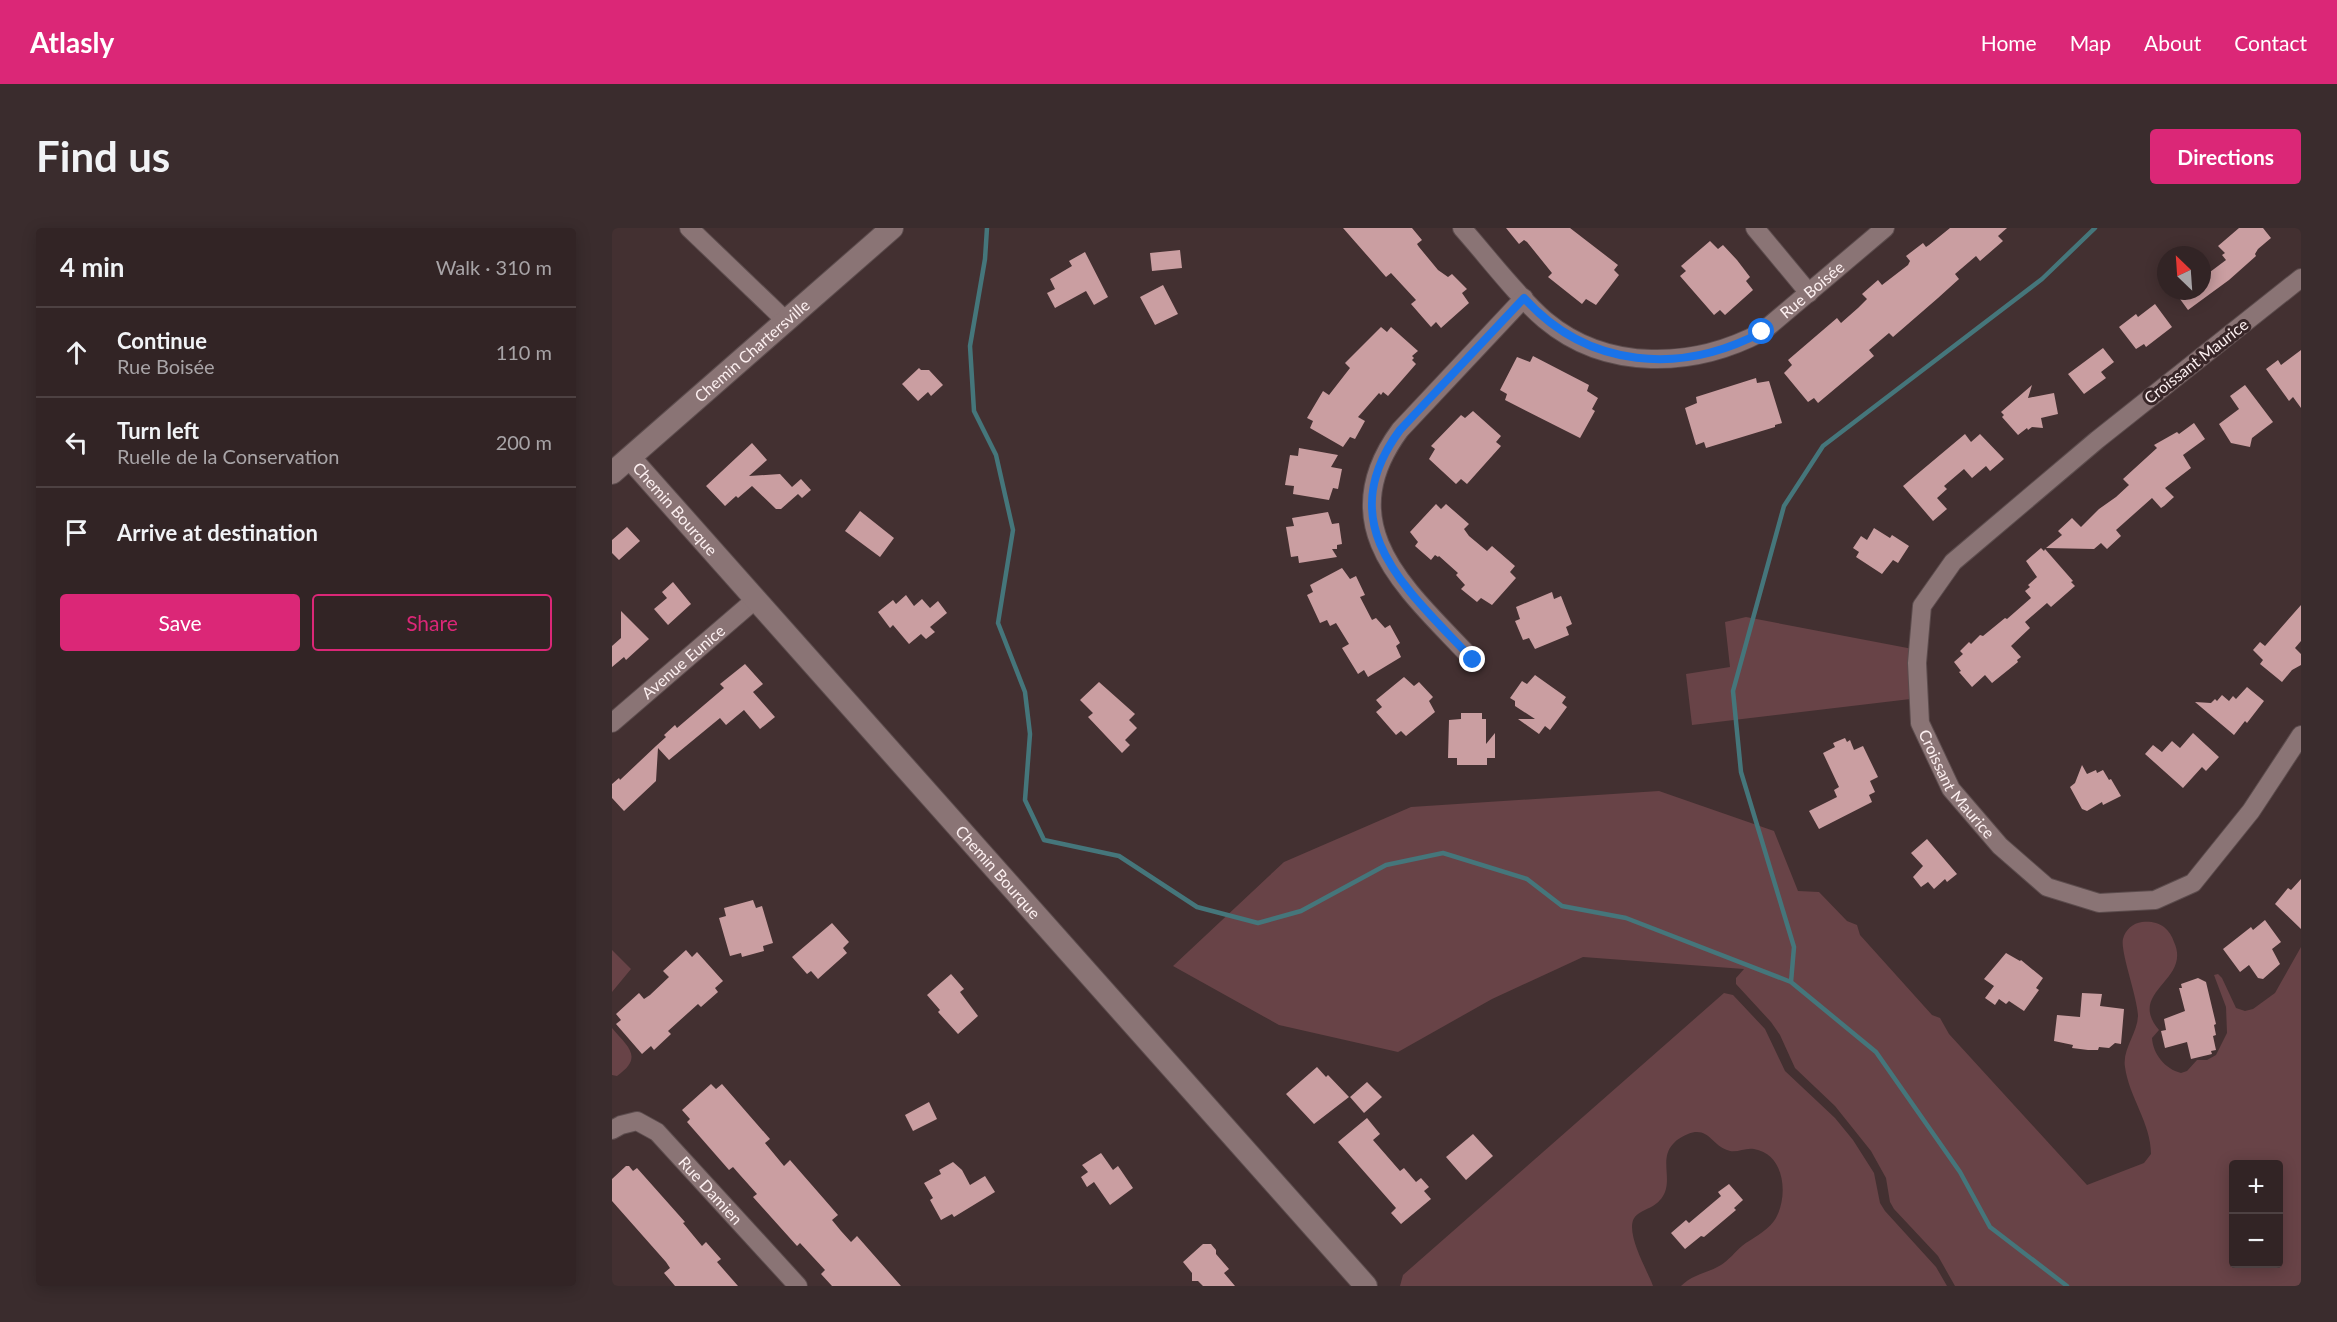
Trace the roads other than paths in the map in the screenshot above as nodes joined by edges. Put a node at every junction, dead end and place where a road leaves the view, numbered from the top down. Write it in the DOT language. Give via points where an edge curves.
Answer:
graph roads {
  1 [pos="689,228"];
  2 [pos="892,228"];
  3 [pos="1462,228"];
  4 [pos="1755,228"];
  5 [pos="1885,228"];
  6 [pos="2301,278"];
  7 [pos="1809,293"];
  8 [pos="1524,298"];
  9 [pos="784,320"];
  10 [pos="630,458"];
  11 [pos="612,473"];
  12 [pos="756,599"];
  13 [pos="1473,660"];
  14 [pos="612,723"];
  15 [pos="2301,735"];
  16 [pos="612,1130"];
  17 [pos="798,1286"];
  18 [pos="1366,1286"];
  1 -- 9 [label="street"];
  2 -- 9 [label="street, Chemin Chartersville"];
  3 -- 8 [label="street, Rue Boisée"];
  4 -- 7 [label="street"];
  5 -- 7 [label="street, Rue Boisée"];
  6 -- 15 [label="street, Croissant Maurice" via="2097,440 1953,562 1922,606 1917,663 1920,723 1951,789 2000,846 2047,887 2099,903 2155,900 2193,883 2251,811"];
  7 -- 8 [label="street, Rue Boisée" via="1778,320 1744,341 1707,354 1672,359 1622,356 1590,345 1557,329"];
  8 -- 13 [label="street" via="1400,430 1387,448 1373,486 1375,527 1384,555 1405,587"];
  9 -- 10 [label="street, Chemin Chartersville"];
  10 -- 11 [label="street, Chemin Chartersville"];
  10 -- 12 [label="street, Chemin Bourque"];
  12 -- 14 [label="street, Avenue Eunice"];
  12 -- 18 [label="street, Chemin Bourque"];
  16 -- 17 [label="street, Rue Damien" via="637,1121 657,1132"];
}
